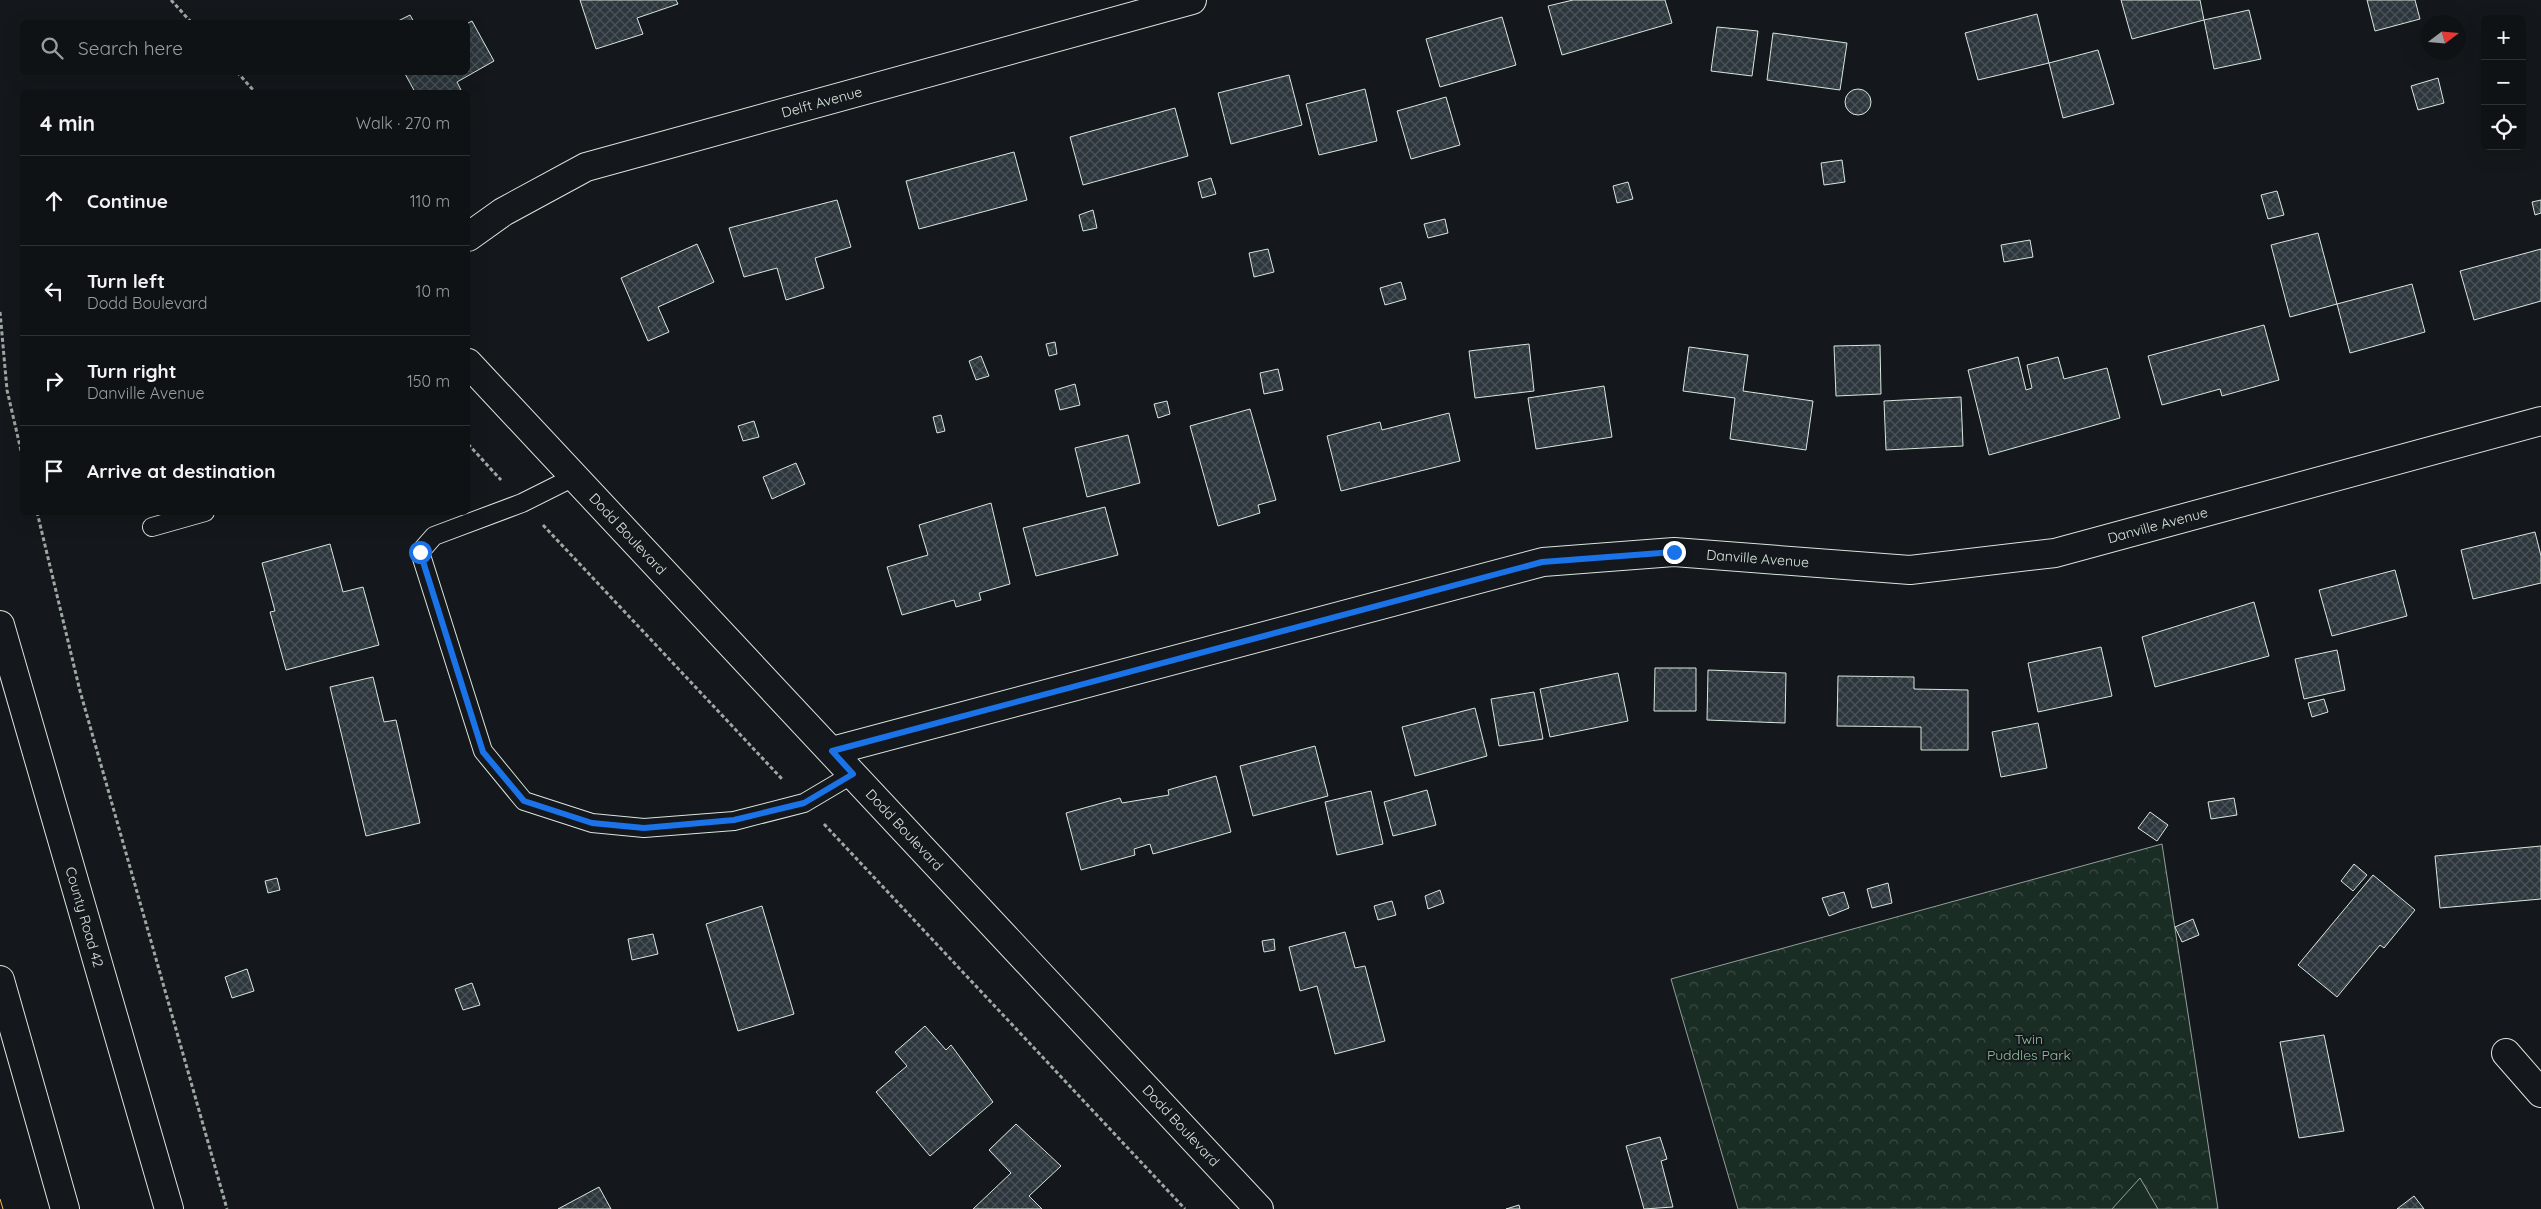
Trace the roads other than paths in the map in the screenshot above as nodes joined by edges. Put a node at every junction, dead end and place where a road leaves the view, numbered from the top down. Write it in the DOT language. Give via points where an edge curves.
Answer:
graph roads {
  1 [pos="1192,0"];
  2 [pos="470,236"];
  3 [pos="470,366"];
  4 [pos="2541,421"];
  5 [pos="574,477"];
  6 [pos="194,515"];
  7 [pos="152,527"];
  8 [pos="0,625"];
  9 [pos="832,751"];
  10 [pos="853,774"];
  11 [pos="0,980"];
  12 [pos="2506,1053"];
  13 [pos="2541,1093"];
  14 [pos="65,1209"];
  15 [pos="169,1209"];
  16 [pos="1260,1209"];
  1 -- 2 [label="main road, Delft Avenue" via="586,167 503,212"];
  3 -- 5 [label="main road, Dodd Boulevard"];
  4 -- 9 [label="main road, Danville Avenue" via="2055,553 1910,570 1674,552 1542,562"];
  5 -- 9 [label="main road, Dodd Boulevard"];
  5 -- 10 [label="lane" via="522,502 434,536 420,552 483,752 524,801 592,823 644,828 734,820 804,803"];
  6 -- 7 [label="lane"];
  8 -- 15 [label="main road, County Road 42"];
  9 -- 10 [label="main road, Dodd Boulevard"];
  10 -- 16 [label="main road, Dodd Boulevard"];
  11 -- 14 [label="main road"];
  12 -- 13 [label="main road"];
}
